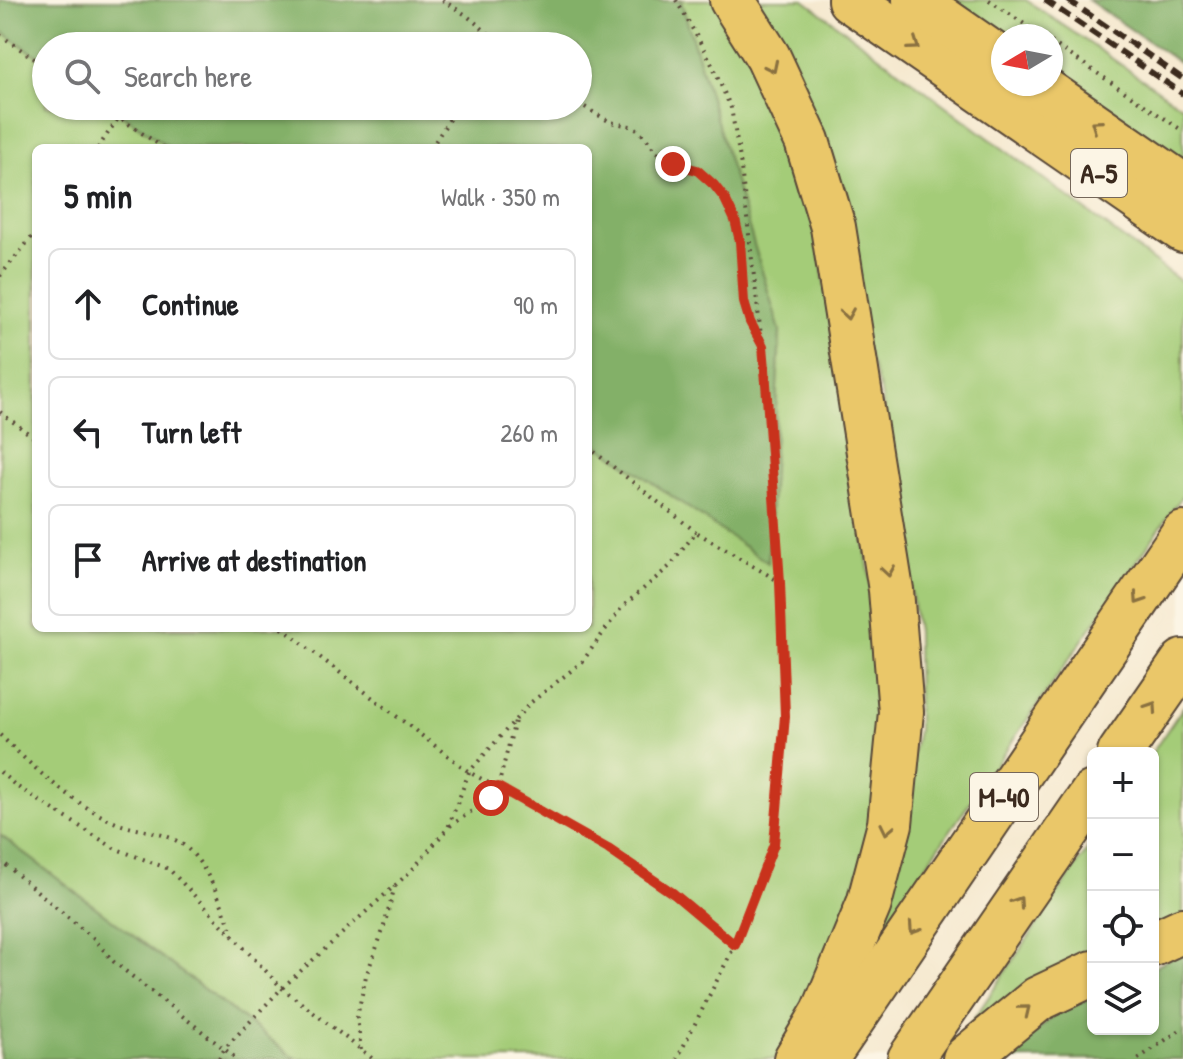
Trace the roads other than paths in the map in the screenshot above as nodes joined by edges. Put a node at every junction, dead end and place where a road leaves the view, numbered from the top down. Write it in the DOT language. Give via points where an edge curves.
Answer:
graph roads {
  1 [pos="732,0"];
  2 [pos="850,0"];
  3 [pos="915,0"];
  4 [pos="991,53"];
  5 [pos="1026,100"];
  6 [pos="1183,186"];
  7 [pos="1183,230"];
  8 [pos="1183,250"];
  9 [pos="1183,534"];
  10 [pos="1183,662"];
  11 [pos="1124,747"];
  12 [pos="1087,802"];
  13 [pos="1183,930"];
  14 [pos="1159,941"];
  15 [pos="1087,976"];
  16 [pos="796,1059"];
  17 [pos="825,1059"];
  18 [pos="910,1059"];
  19 [pos="965,1059"];
  1 -- 16 [label="highway, one-way" via="768,57 807,141 833,227 891,590 901,712 890,824 869,904 824,1012"];
  2 -- 5 [label="highway, A-5, one-way"];
  3 -- 4 [label="highway"];
  6 -- 5 [label="highway, A-5, one-way"];
  5 -- 7 [label="highway, A-5"];
  5 -- 8 [label="highway" via="1027,140"];
  9 -- 17 [label="highway, M-40, one-way"];
  11 -- 10 [label="highway, one-way"];
  18 -- 12 [label="highway, M-40, one-way"];
  13 -- 14 [label="highway"];
  19 -- 15 [label="highway, one-way" via="1038,999"];
}
